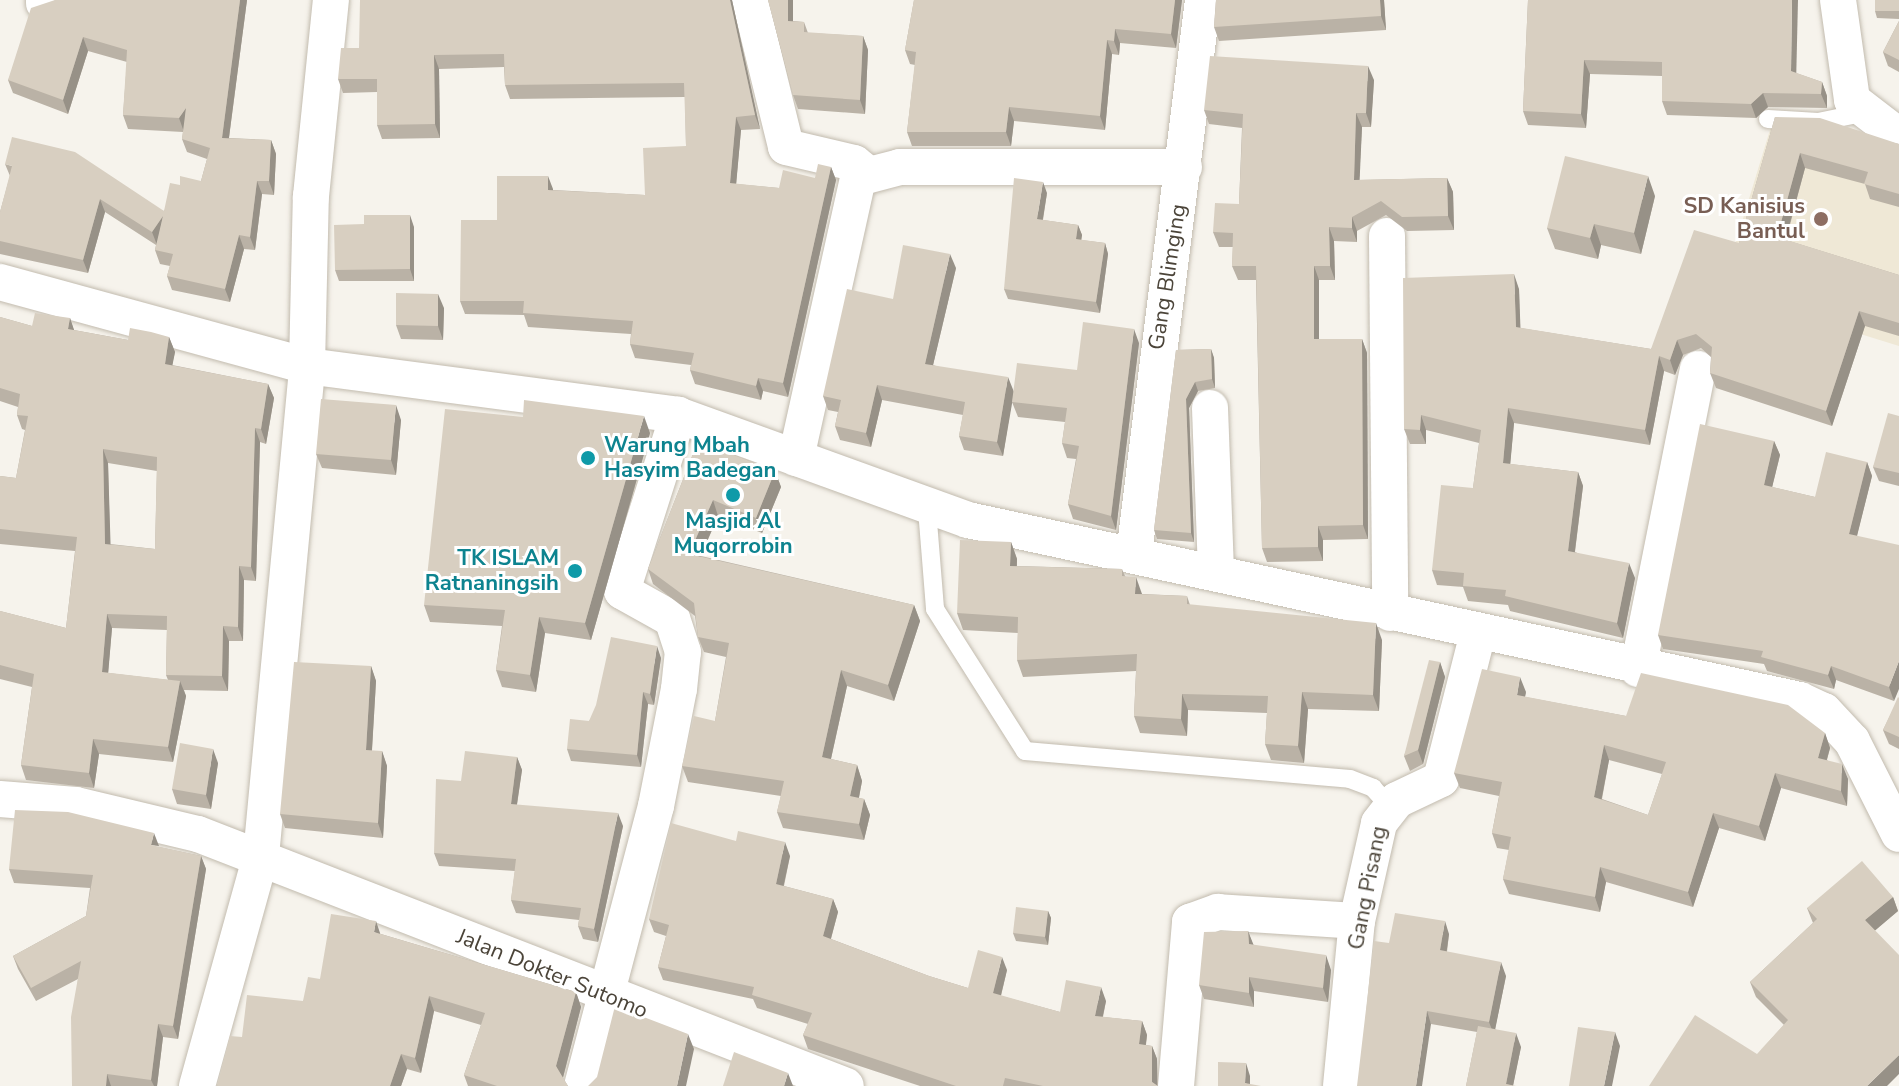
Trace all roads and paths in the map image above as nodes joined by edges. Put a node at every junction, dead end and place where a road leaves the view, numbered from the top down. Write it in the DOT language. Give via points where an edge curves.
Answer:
graph roads {
  1 [pos="331,0"];
  2 [pos="750,0"];
  3 [pos="1203,0"];
  4 [pos="1838,0"];
  5 [pos="1862,113"];
  6 [pos="1768,119"];
  7 [pos="1899,136"];
  8 [pos="1184,167"];
  9 [pos="868,174"];
  10 [pos="1387,236"];
  11 [pos="0,282"];
  12 [pos="307,366"];
  13 [pos="1698,369"];
  14 [pos="1210,408"];
  15 [pos="678,415"];
  16 [pos="796,458"];
  17 [pos="927,509"];
  18 [pos="1134,554"];
  19 [pos="1216,573"];
  20 [pos="1390,613"];
  21 [pos="1478,633"];
  22 [pos="1638,669"];
  23 [pos="0,799"];
  24 [pos="1389,806"];
  25 [pos="1899,834"];
  26 [pos="261,856"];
  27 [pos="1357,921"];
  28 [pos="609,998"];
  29 [pos="197,1086"];
  30 [pos="582,1086"];
  31 [pos="846,1086"];
  32 [pos="1176,1086"];
  33 [pos="1341,1086"];
  1 -- 12 [label="street" via="311,196"];
  2 -- 9 [label="street" via="786,147 854,163"];
  3 -- 8 [label="street, Gang Blimging"];
  4 -- 5 [label="street" via="1849,90"];
  5 -- 6 [label="lane" via="1818,122"];
  5 -- 7 [label="street"];
  8 -- 9 [label="street" via="900,167"];
  8 -- 18 [label="street, Gang Blimging"];
  9 -- 16 [label="street" via="853,186"];
  10 -- 20 [label="street"];
  11 -- 12 [label="street"];
  12 -- 15 [label="street"];
  12 -- 26 [label="street"];
  13 -- 22 [label="street"];
  14 -- 19 [label="street"];
  15 -- 16 [label="street"];
  15 -- 28 [label="street" via="622,591 672,619 683,652 656,806"];
  16 -- 17 [label="street"];
  17 -- 18 [label="street"];
  17 -- 24 [label="lane" via="935,609 1025,751 1350,779 1373,788"];
  18 -- 19 [label="street"];
  19 -- 20 [label="street"];
  20 -- 21 [label="street"];
  21 -- 22 [label="street"];
  21 -- 24 [label="street, Gang Pisang" via="1441,779"];
  22 -- 25 [label="street" via="1772,692 1824,711 1852,741"];
  23 -- 26 [label="street, Jalan Dokter Sutomo" via="133,817"];
  24 -- 27 [label="street, Gang Pisang"];
  26 -- 28 [label="street, Jalan Dokter Sutomo"];
  26 -- 29 [label="street"];
  27 -- 32 [label="street" via="1218,912 1190,922"];
  27 -- 33 [label="street, Gang Pisang"];
  28 -- 30 [label="street"];
  28 -- 31 [label="street, Jalan Dokter Sutomo"];
}
